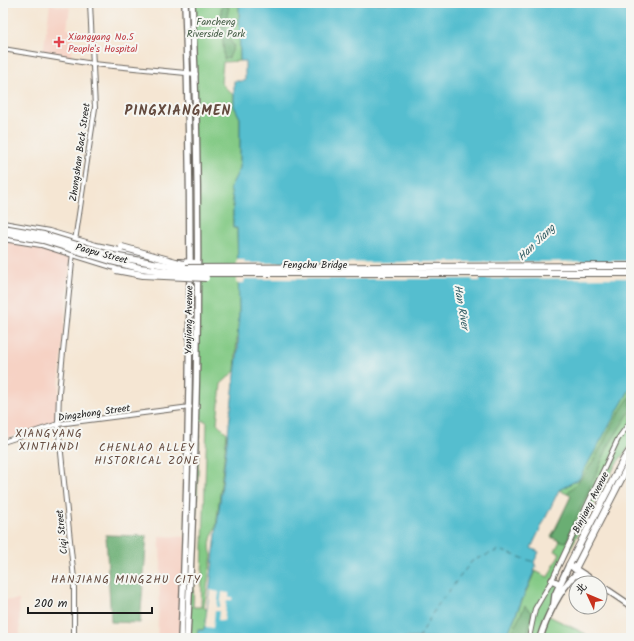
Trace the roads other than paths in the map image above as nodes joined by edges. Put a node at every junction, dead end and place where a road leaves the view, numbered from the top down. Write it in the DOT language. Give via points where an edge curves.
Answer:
graph roads {
  1 [pos="90,3"];
  2 [pos="185,3"];
  3 [pos="192,3"];
  4 [pos="3,49"];
  5 [pos="93,64"];
  6 [pos="188,73"];
  7 [pos="196,74"];
  8 [pos="3,224"];
  9 [pos="3,228"];
  10 [pos="3,233"];
  11 [pos="3,238"];
  12 [pos="75,240"];
  13 [pos="96,246"];
  14 [pos="72,255"];
  15 [pos="94,261"];
  16 [pos="190,263"];
  17 [pos="197,263"];
  18 [pos="631,266"];
  19 [pos="239,271"];
  20 [pos="631,273"];
  21 [pos="190,280"];
  22 [pos="197,280"];
  23 [pos="190,407"];
  24 [pos="631,421"];
  25 [pos="58,424"];
  26 [pos="3,442"];
  27 [pos="631,449"];
  28 [pos="631,460"];
  29 [pos="572,567"];
  30 [pos="584,575"];
  31 [pos="552,580"];
  32 [pos="568,582"];
  33 [pos="560,584"];
  34 [pos="608,590"];
  35 [pos="554,606"];
  36 [pos="631,606"];
  37 [pos="74,638"];
  38 [pos="181,638"];
  39 [pos="187,638"];
  40 [pos="529,638"];
  41 [pos="540,638"];
  1 -- 5 [label="street, Zhongshan Back Street"];
  2 -- 6 [label="main road, Yanjiang Avenue"];
  3 -- 7 [label="main road, Yanjiang Avenue"];
  4 -- 5 [label="street"];
  5 -- 6 [label="street"];
  5 -- 12 [label="street, Zhongshan Back Street" via="95,108"];
  6 -- 7 [label="street"];
  6 -- 16 [label="main road, Yanjiang Avenue"];
  7 -- 17 [label="main road, Yanjiang Avenue"];
  8 -- 12 [label="main road, Paopu Street" via="49,232"];
  9 -- 19 [label="main road, Fengchu Bridge, bridge" via="44,235 142,262 182,268"];
  10 -- 19 [label="main road, Fengchu Bridge, bridge" via="43,240 140,268 182,273"];
  11 -- 14 [label="main road, Paopu Street" via="41,244"];
  12 -- 13 [label="main road, Paopu Street"];
  12 -- 14 [label="street, Zhongshan Back Street"];
  13 -- 16 [label="main road, Paopu Street"];
  13 -- 19 [label="main road, bridge" via="122,248 182,264 210,265"];
  14 -- 15 [label="main road, Paopu Street"];
  14 -- 25 [label="street, Ciqi Street"];
  15 -- 19 [label="main road, bridge" via="116,270 143,276 210,278"];
  15 -- 21 [label="main road, Paopu Street" via="158,277"];
  16 -- 17 [label="main road, Paopu Street"];
  16 -- 21 [label="main road, Yanjiang Avenue"];
  17 -- 22 [label="main road, Yanjiang Avenue"];
  18 -- 19 [label="main road, Fengchu Bridge, bridge"];
  19 -- 20 [label="main road, Fengchu Bridge, bridge"];
  21 -- 22 [label="main road, Paopu Street"];
  21 -- 23 [label="main road, Yanjiang Avenue"];
  22 -- 39 [label="main road, Yanjiang Avenue" via="196,429"];
  23 -- 25 [label="street, Dingzhong Street"];
  23 -- 38 [label="main road, Yanjiang Avenue"];
  24 -- 31 [label="street" via="618,439"];
  25 -- 26 [label="street, Dingzhong Street"];
  25 -- 37 [label="street, Ciqi Street" via="74,579"];
  27 -- 29 [label="main road, Binjiang Avenue"];
  28 -- 29 [label="main road, Binjiang Avenue"];
  29 -- 30 [label="main road"];
  29 -- 33 [label="main road"];
  31 -- 33 [label="main road"];
  31 -- 40 [label="street" via="535,608"];
  32 -- 35 [label="main road"];
  33 -- 35 [label="main road"];
  34 -- 36 [label="main road"];
  35 -- 41 [label="main road"];
}
